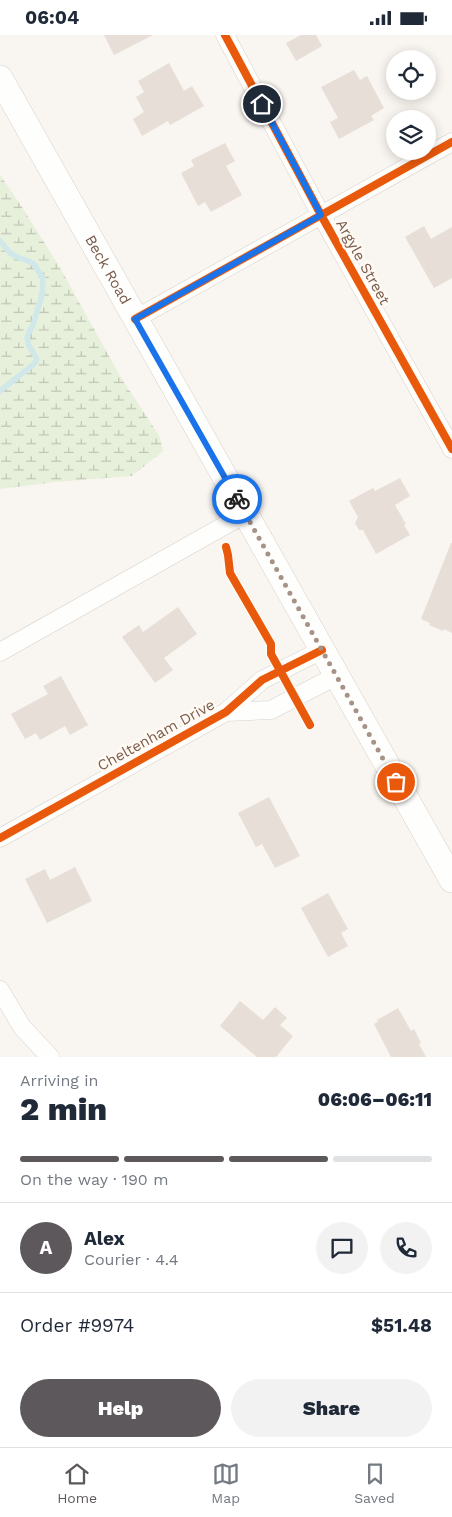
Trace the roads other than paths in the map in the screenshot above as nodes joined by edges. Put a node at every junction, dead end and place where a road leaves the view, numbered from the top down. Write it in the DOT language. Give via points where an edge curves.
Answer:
graph roads {
  1 [pos="225,35"];
  2 [pos="0,77"];
  3 [pos="452,142"];
  4 [pos="321,215"];
  5 [pos="135,319"];
  6 [pos="452,449"];
  7 [pos="245,514"];
  8 [pos="322,650"];
  9 [pos="0,652"];
  10 [pos="336,676"];
  11 [pos="226,712"];
  12 [pos="0,838"];
  13 [pos="452,880"];
  14 [pos="0,990"];
  15 [pos="50,1057"];
  1 -- 4 [label="street, Argyle Street"];
  2 -- 5 [label="main road, Beck Road"];
  3 -- 4 [label="street"];
  4 -- 5 [label="street"];
  4 -- 6 [label="street, Argyle Street"];
  5 -- 7 [label="main road, Beck Road"];
  7 -- 8 [label="main road, Beck Road"];
  7 -- 9 [label="street"];
  8 -- 10 [label="main road, Beck Road"];
  8 -- 11 [label="street, Cheltenham Drive" via="262,680"];
  10 -- 11 [label="street, Cheltenham Drive" via="271,710"];
  10 -- 13 [label="main road, Beck Road"];
  11 -- 12 [label="street, Cheltenham Drive"];
  14 -- 15 [label="street" via="22,1027"];
}
